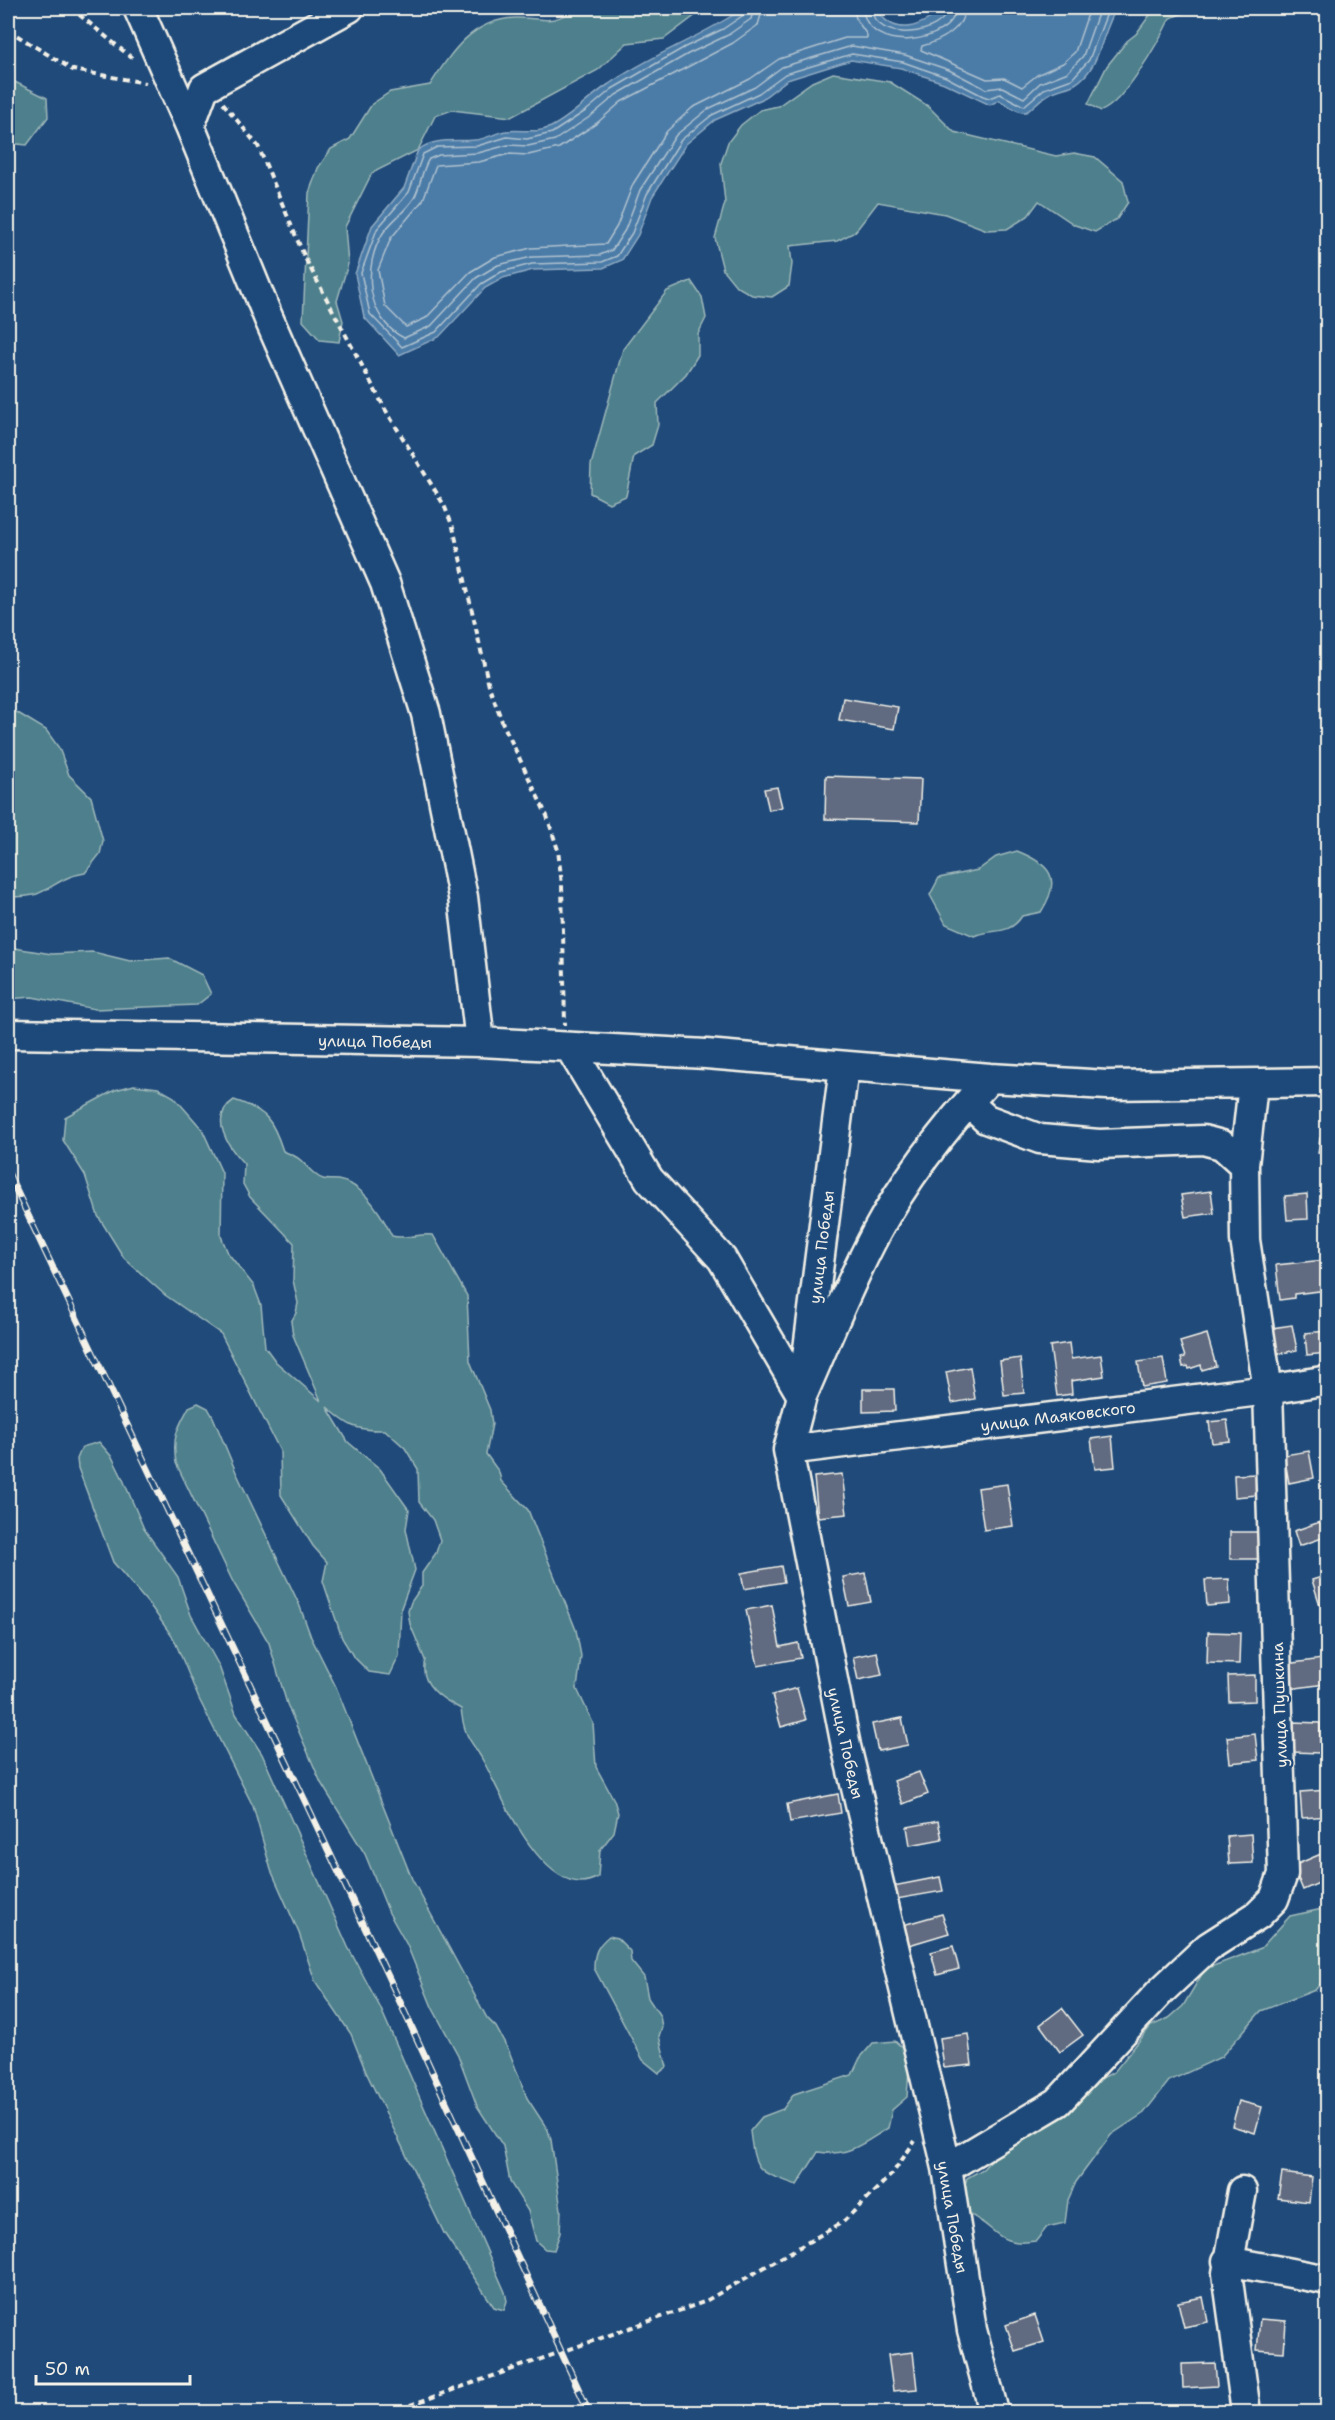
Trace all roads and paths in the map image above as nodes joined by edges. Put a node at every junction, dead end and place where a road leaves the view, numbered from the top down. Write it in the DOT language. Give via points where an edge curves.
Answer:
graph roads {
  1 [pos="138,8"];
  2 [pos="349,8"];
  3 [pos="8,30"];
  4 [pos="173,87"];
  5 [pos="204,88"];
  6 [pos="190,126"];
  7 [pos="8,1034"];
  8 [pos="480,1042"];
  9 [pos="570,1048"];
  10 [pos="844,1066"];
  11 [pos="1328,1082"];
  12 [pos="1252,1084"];
  13 [pos="982,1088"];
  14 [pos="1244,1165"];
  15 [pos="1328,1380"];
  16 [pos="1268,1390"];
  17 [pos="802,1396"];
  18 [pos="788,1450"];
  19 [pos="933,2115"];
  20 [pos="947,2168"];
  21 [pos="1242,2191"];
  22 [pos="1227,2261"];
  23 [pos="1328,2280"];
  24 [pos="390,2412"];
  25 [pos="994,2412"];
  26 [pos="1246,2412"];
  1 -- 4 [label="street"];
  2 -- 5 [label="street"];
  3 -- 4 [label="path" via="73,70"];
  4 -- 6 [label="street"];
  5 -- 6 [label="street"];
  5 -- 9 [label="path" via="229,108 258,146 305,258 453,527 489,686 548,816 558,850 565,1025"];
  6 -- 8 [label="street" via="268,317 385,583 428,725 462,897"];
  7 -- 8 [label="street, улица Победы"];
  8 -- 9 [label="street, улица Победы"];
  9 -- 10 [label="street, улица Победы"];
  9 -- 17 [label="street" via="649,1179 722,1259"];
  10 -- 13 [label="street, улица Победы"];
  10 -- 17 [label="street, улица Победы"];
  11 -- 12 [label="street, улица Победы"];
  12 -- 13 [label="street, улица Победы"];
  12 -- 14 [label="street, улица Пушкина"];
  13 -- 14 [label="street" via="974,1108 986,1119 1040,1139 1099,1144 1203,1140 1222,1145"];
  13 -- 17 [label="street" via="926,1157 881,1224"];
  14 -- 16 [label="street, улица Пушкина" via="1245,1240"];
  15 -- 16 [label="street, улица Маяковского"];
  16 -- 18 [label="street, улица Маяковского"];
  16 -- 20 [label="street, улица Пушкина" via="1284,1874 1274,1899 1258,1916 1208,1947 1192,1962 1058,2102"];
  17 -- 18 [label="street, улица Победы"];
  18 -- 19 [label="street, улица Победы" via="846,1746"];
  19 -- 20 [label="street, улица Победы"];
  19 -- 24 [label="path" via="892,2174 843,2222 704,2302"];
  20 -- 25 [label="street, улица Победы" via="972,2330"];
  21 -- 22 [label="street"];
  22 -- 23 [label="street"];
  22 -- 26 [label="street"];
}
